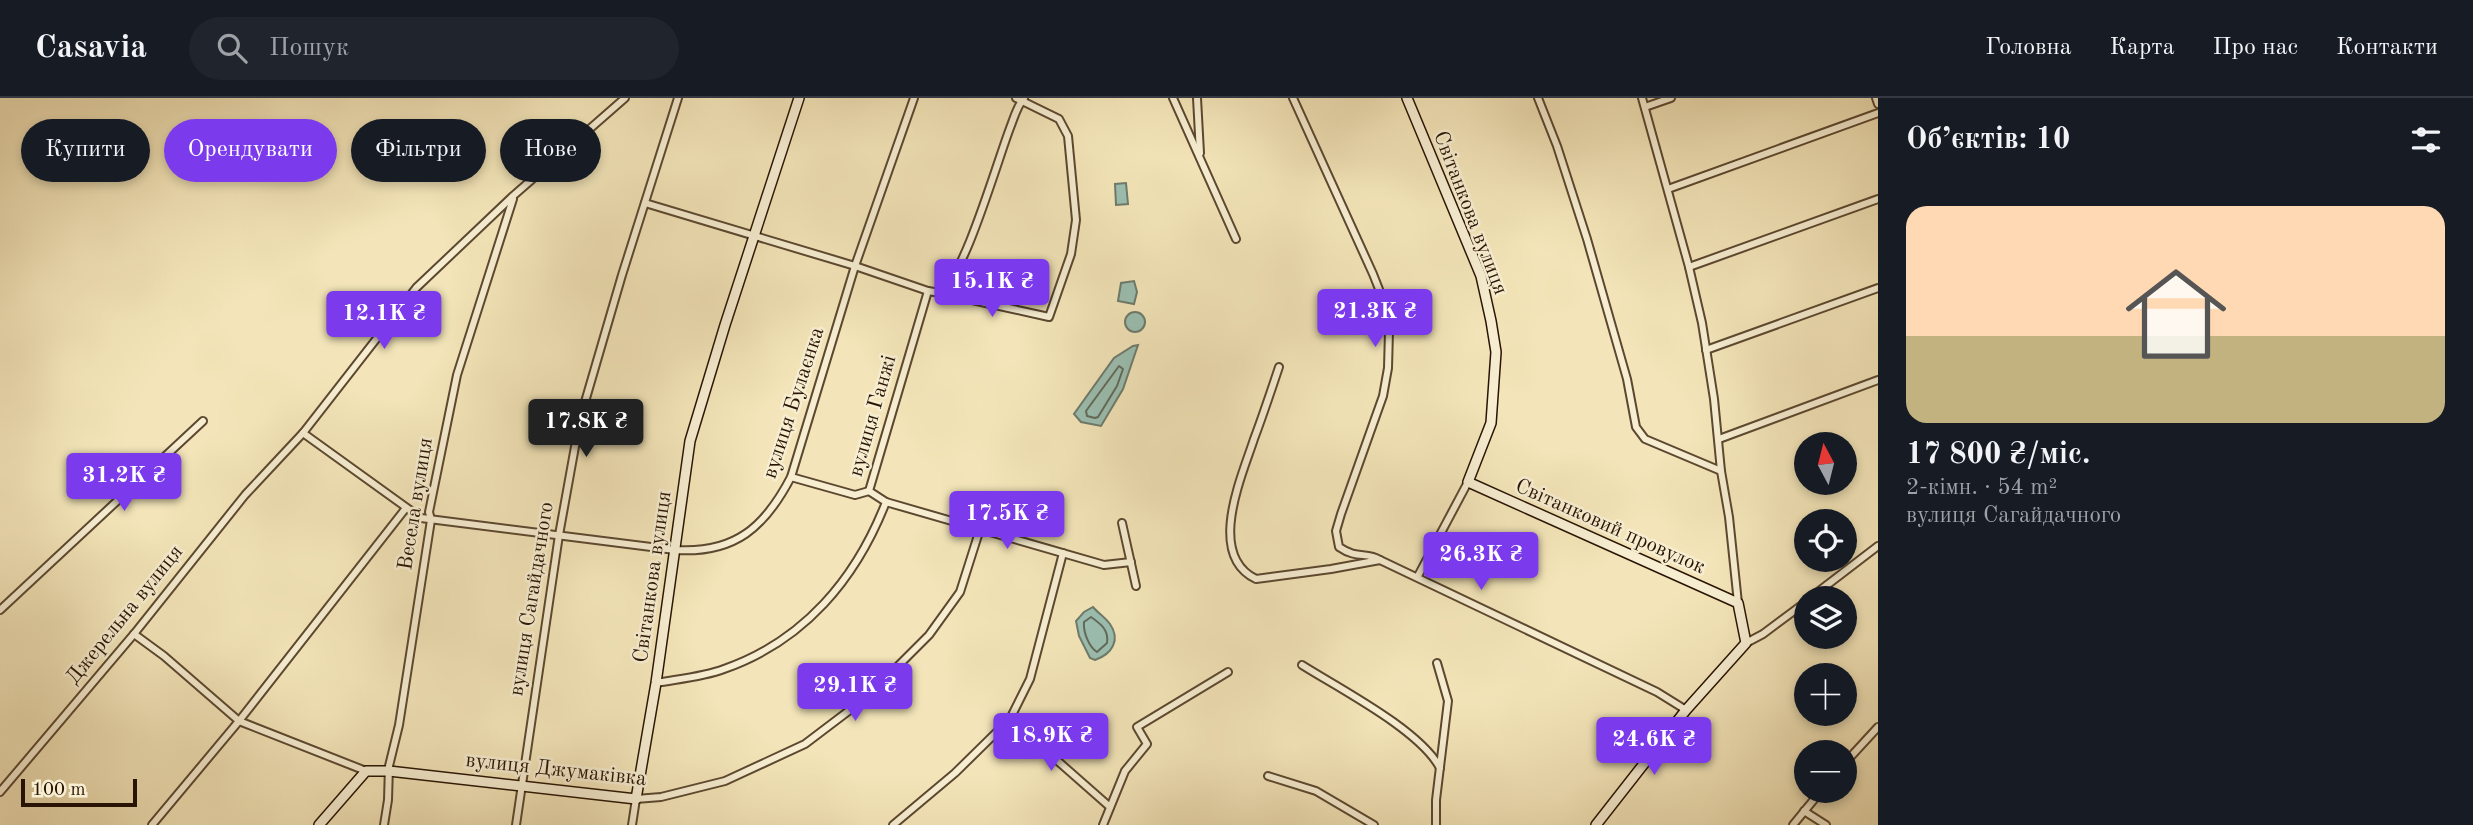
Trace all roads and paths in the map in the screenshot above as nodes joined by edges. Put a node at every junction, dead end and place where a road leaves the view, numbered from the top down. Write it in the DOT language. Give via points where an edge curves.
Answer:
graph roads {
  1 [pos="625,98"];
  2 [pos="678,98"];
  3 [pos="799,98"];
  4 [pos="914,98"];
  5 [pos="1173,98"];
  6 [pos="1197,98"];
  7 [pos="1293,98"];
  8 [pos="1407,98"];
  9 [pos="1538,98"];
  10 [pos="1642,98"];
  11 [pos="1671,98"];
  12 [pos="1876,98"];
  13 [pos="1020,99"];
  14 [pos="1878,104"];
  15 [pos="1645,107"];
  16 [pos="1878,113"];
  17 [pos="1200,158"];
  18 [pos="1668,189"];
  19 [pos="513,196"];
  20 [pos="1878,200"];
  21 [pos="645,203"];
  22 [pos="755,237"];
  23 [pos="1236,239"];
  24 [pos="855,266"];
  25 [pos="1689,267"];
  26 [pos="1878,288"];
  27 [pos="928,291"];
  28 [pos="940,293"];
  29 [pos="1706,350"];
  30 [pos="1279,367"];
  31 [pos="1878,380"];
  32 [pos="203,421"];
  33 [pos="303,433"];
  34 [pos="1718,439"];
  35 [pos="1721,471"];
  36 [pos="791,477"];
  37 [pos="1468,482"];
  38 [pos="869,491"];
  39 [pos="886,502"];
  40 [pos="406,508"];
  41 [pos="431,520"];
  42 [pos="1122,523"];
  43 [pos="980,529"];
  44 [pos="559,535"];
  45 [pos="1878,547"];
  46 [pos="675,550"];
  47 [pos="1063,554"];
  48 [pos="1380,560"];
  49 [pos="1131,562"];
  50 [pos="1418,576"];
  51 [pos="1136,586"];
  52 [pos="1826,586"];
  53 [pos="1738,603"];
  54 [pos="0,610"];
  55 [pos="1794,611"];
  56 [pos="134,634"];
  57 [pos="1746,643"];
  58 [pos="1437,663"];
  59 [pos="1302,665"];
  60 [pos="1228,672"];
  61 [pos="656,683"];
  62 [pos="1686,710"];
  63 [pos="1010,719"];
  64 [pos="239,721"];
  65 [pos="1878,727"];
  66 [pos="1857,750"];
  67 [pos="1440,768"];
  68 [pos="366,771"];
  69 [pos="389,771"];
  70 [pos="1268,776"];
  71 [pos="522,786"];
  72 [pos="0,792"];
  73 [pos="636,799"];
  74 [pos="1811,803"];
  75 [pos="1110,807"];
  76 [pos="1804,811"];
  77 [pos="152,825"];
  78 [pos="319,825"];
  79 [pos="384,825"];
  80 [pos="516,825"];
  81 [pos="632,825"];
  82 [pos="893,825"];
  83 [pos="1103,825"];
  84 [pos="1374,825"];
  85 [pos="1436,825"];
  86 [pos="1596,825"];
  87 [pos="1793,825"];
  88 [pos="1826,825"];
  1 -- 19 [label="street, Джерельна вулиця"];
  2 -- 21 [label="street, вулиця Сагайдачного"];
  3 -- 22 [label="street, Світанкова вулиця"];
  4 -- 24 [label="street, вулиця Булаєнка"];
  5 -- 17 [label="street"];
  6 -- 17 [label="street"];
  7 -- 48 [label="street" via="1386,307 1388,368 1383,396 1336,531 1339,547 1351,555"];
  8 -- 37 [label="street, Світанкова вулиця" via="1481,276 1492,321 1496,352 1491,423"];
  9 -- 35 [label="street" via="1587,239 1627,379 1636,428 1645,439"];
  10 -- 15 [label="street"];
  11 -- 15 [label="street"];
  12 -- 14 [label="street"];
  13 -- 28 [label="street" via="959,269"];
  13 -- 28 [label="street" via="1059,119 1068,136 1076,220 1071,254 1049,317"];
  15 -- 18 [label="street"];
  16 -- 18 [label="street"];
  17 -- 23 [label="street"];
  18 -- 25 [label="street"];
  19 -- 33 [label="street, Джерельна вулиця" via="416,288"];
  19 -- 41 [label="street, Весела вулиця" via="457,375"];
  20 -- 25 [label="street"];
  21 -- 22 [label="street"];
  21 -- 44 [label="street, вулиця Сагайдачного" via="580,419"];
  22 -- 24 [label="street"];
  22 -- 46 [label="street, Світанкова вулиця" via="690,441"];
  24 -- 27 [label="street"];
  24 -- 36 [label="street, вулиця Булаєнка"];
  25 -- 29 [label="street"];
  26 -- 29 [label="street"];
  27 -- 28 [label="street"];
  27 -- 38 [label="street, вулиця Ганжі"];
  29 -- 34 [label="street"];
  30 -- 48 [label="street" via="1233,503 1230,528 1235,559 1256,579"];
  31 -- 34 [label="street"];
  32 -- 54 [label="street"];
  33 -- 40 [label="street, вулиця Булаєнка"];
  33 -- 56 [label="street, Джерельна вулиця" via="245,495"];
  34 -- 35 [label="street"];
  35 -- 53 [label="street"];
  36 -- 38 [label="street" via="855,495"];
  36 -- 46 [label="street, вулиця Булаєнка" via="776,505 748,533 705,551"];
  37 -- 50 [label="street, Світанкова вулиця"];
  37 -- 53 [label="street, Світанковий провулок"];
  38 -- 39 [label="street, вулиця Ганжі"];
  39 -- 43 [label="street"];
  39 -- 61 [label="street, вулиця Ганжі" via="874,534 833,596 779,644 721,671"];
  40 -- 41 [label="street, вулиця Булаєнка"];
  40 -- 64 [label="street"];
  41 -- 44 [label="street, вулиця Булаєнка"];
  41 -- 69 [label="street, Весела вулиця"];
  42 -- 49 [label="street"];
  43 -- 47 [label="street"];
  43 -- 73 [label="street, вулиця Джумаківка" via="960,592 929,635 867,697 805,744 725,781"];
  44 -- 46 [label="street, вулиця Булаєнка"];
  44 -- 71 [label="street, вулиця Сагайдачного"];
  45 -- 52 [label="street"];
  46 -- 61 [label="street, Світанкова вулиця"];
  47 -- 49 [label="street" via="1104,565"];
  47 -- 63 [label="street" via="1030,679"];
  48 -- 50 [label="street"];
  49 -- 51 [label="street"];
  50 -- 62 [label="street"];
  53 -- 57 [label="street"];
  55 -- 57 [label="street"];
  56 -- 64 [label="street, вулиця Джумаківка"];
  56 -- 72 [label="street, Джерельна вулиця"];
  57 -- 62 [label="street"];
  58 -- 67 [label="street" via="1448,701"];
  59 -- 67 [label="street" via="1390,720 1418,742"];
  60 -- 75 [label="street" via="1137,727 1147,744 1125,771"];
  61 -- 73 [label="street, Світанкова вулиця"];
  62 -- 86 [label="street"];
  63 -- 75 [label="street"];
  63 -- 82 [label="street"];
  64 -- 68 [label="street, вулиця Джумаківка"];
  64 -- 77 [label="street"];
  65 -- 66 [label="street"];
  67 -- 85 [label="street"];
  68 -- 69 [label="street, вулиця Джумаківка"];
  68 -- 78 [label="street"];
  69 -- 71 [label="street, вулиця Джумаківка"];
  69 -- 79 [label="street, Весела вулиця"];
  70 -- 84 [label="street" via="1316,791"];
  71 -- 73 [label="street, вулиця Джумаківка"];
  71 -- 80 [label="street, вулиця Сагайдачного"];
  73 -- 81 [label="street, Світанкова вулиця"];
  74 -- 76 [label="street"];
  75 -- 83 [label="street"];
  76 -- 87 [label="street"];
  76 -- 88 [label="street"];
}
